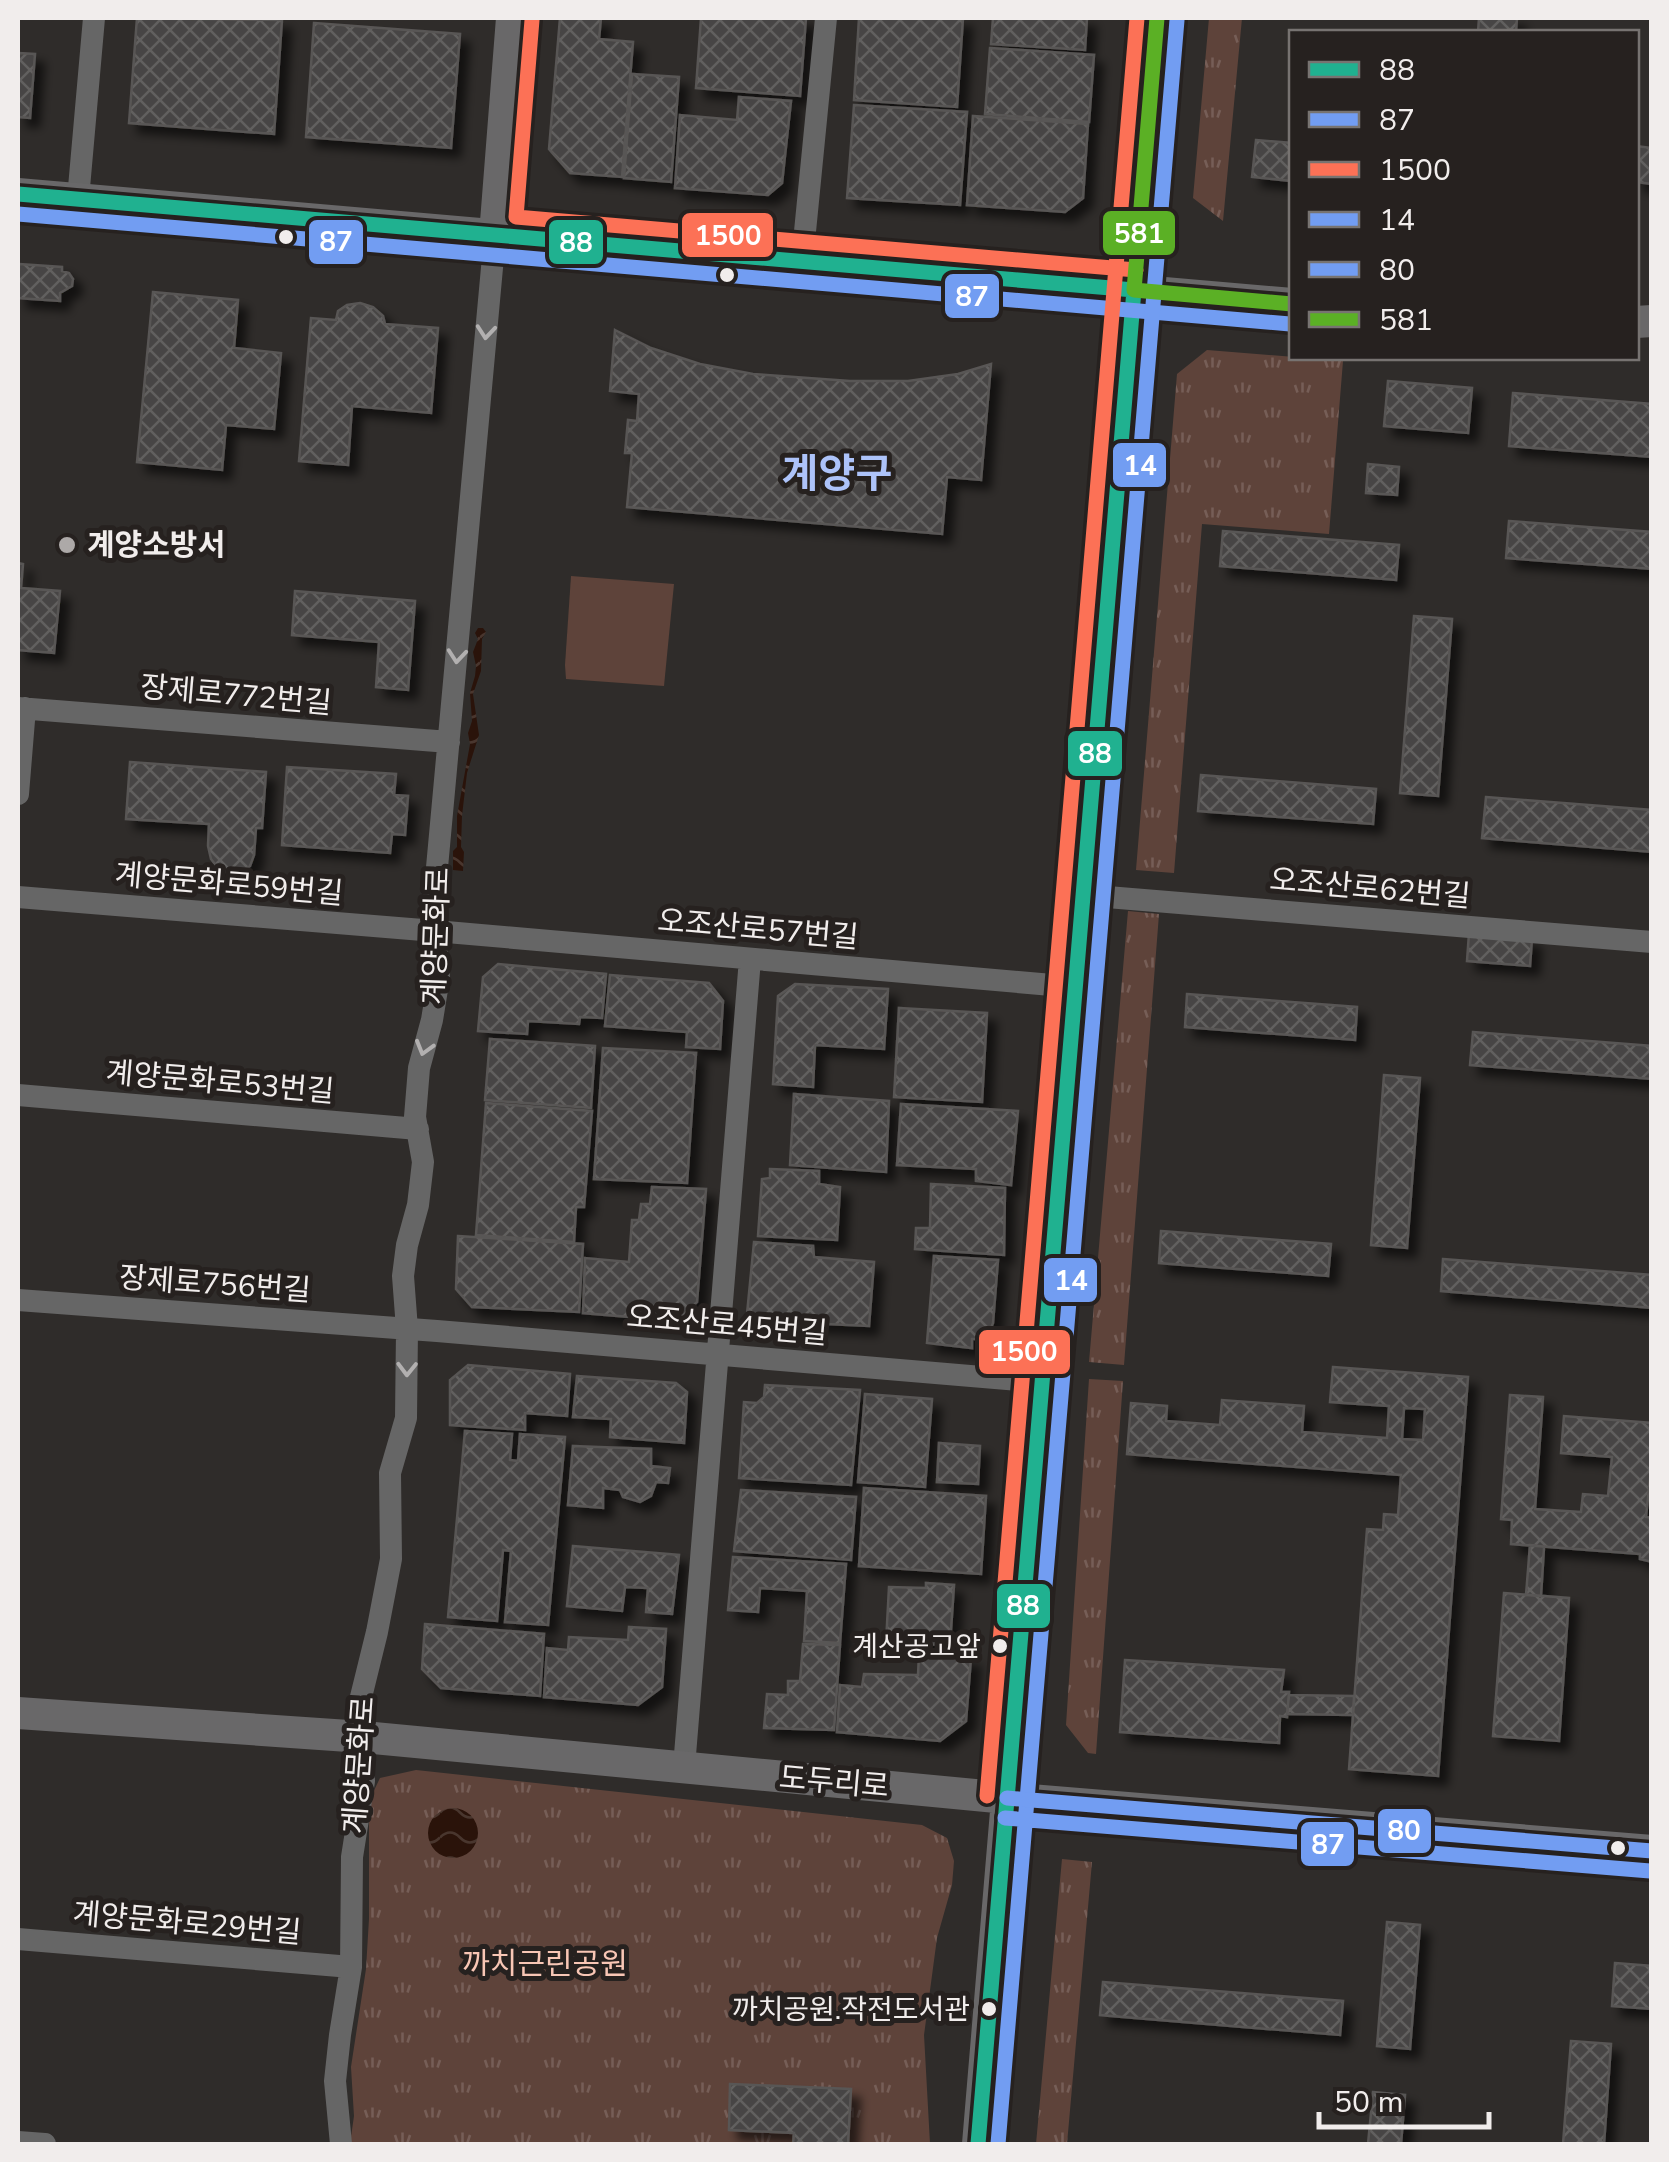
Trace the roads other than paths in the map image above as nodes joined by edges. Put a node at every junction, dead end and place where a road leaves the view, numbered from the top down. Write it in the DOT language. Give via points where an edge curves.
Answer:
graph roads {
  1 [pos="94,18"];
  2 [pos="512,18"];
  3 [pos="826,18"];
  4 [pos="1157,18"];
  5 [pos="18,194"];
  6 [pos="78,199"];
  7 [pos="495,235"];
  8 [pos="802,262"];
  9 [pos="1134,290"];
  10 [pos="1289,304"];
  11 [pos="21,708"];
  12 [pos="449,742"];
  13 [pos="18,794"];
  14 [pos="1083,895"];
  15 [pos="18,897"];
  16 [pos="435,931"];
  17 [pos="1652,942"];
  18 [pos="750,959"];
  19 [pos="1075,988"];
  20 [pos="18,1095"];
  21 [pos="418,1129"];
  22 [pos="18,1300"];
  23 [pos="407,1329"];
  24 [pos="718,1354"];
  25 [pos="1042,1382"];
  26 [pos="18,1713"];
  27 [pos="364,1737"];
  28 [pos="684,1767"];
  29 [pos="1007,1798"];
  30 [pos="1652,1851"];
  31 [pos="18,1939"];
  32 [pos="351,1967"];
  33 [pos="18,2142"];
  34 [pos="45,2144"];
  35 [pos="340,2144"];
  36 [pos="978,2144"];
  1 -- 6 [label="street"];
  2 -- 7 [label="street, 계양문화로"];
  3 -- 8 [label="street"];
  4 -- 9 [label="street"];
  5 -- 6 [label="street"];
  6 -- 7 [label="street"];
  7 -- 8 [label="street"];
  7 -- 12 [label="street, 계양문화로, one-way"];
  8 -- 9 [label="street"];
  9 -- 10 [label="street"];
  9 -- 14 [label="street"];
  11 -- 12 [label="street, 장제로772번길"];
  11 -- 13 [label="street"];
  12 -- 16 [label="street, 계양문화로"];
  14 -- 17 [label="street, 오조산로62번길"];
  14 -- 19 [label="street"];
  15 -- 16 [label="street, 계양문화로59번길"];
  16 -- 18 [label="street, 오조산로57번길"];
  16 -- 21 [label="street, 계양문화로, one-way" via="438,977 419,1068"];
  18 -- 19 [label="street, 오조산로57번길"];
  18 -- 24 [label="street"];
  19 -- 25 [label="street"];
  20 -- 21 [label="street, 계양문화로53번길"];
  21 -- 23 [label="street, 계양문화로" via="423,1162 403,1276"];
  22 -- 23 [label="street, 장제로756번길"];
  23 -- 24 [label="street, 오조산로45번길"];
  23 -- 27 [label="street, 계양문화로, one-way" via="406,1418 390,1473 391,1558 360,1701"];
  24 -- 25 [label="street, 오조산로45번길"];
  24 -- 28 [label="street"];
  25 -- 29 [label="street"];
  26 -- 27 [label="street, 도두리로"];
  27 -- 28 [label="street, 도두리로"];
  27 -- 32 [label="street, 계양문화로" via="352,1857"];
  28 -- 29 [label="street, 도두리로"];
  29 -- 30 [label="street, 도두리로"];
  29 -- 36 [label="street"];
  31 -- 32 [label="street, 계양문화로29번길"];
  32 -- 35 [label="street, 계양문화로" via="335,2081"];
  33 -- 34 [label="street"];
}
